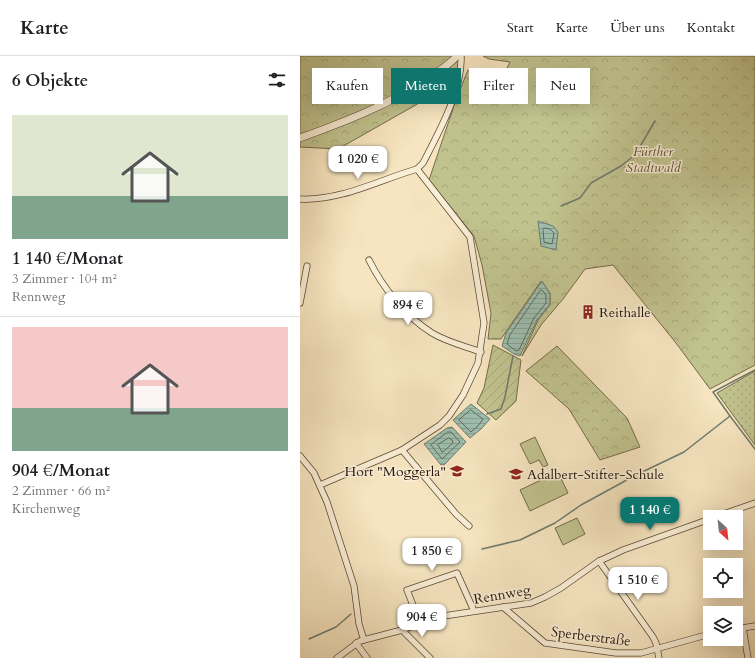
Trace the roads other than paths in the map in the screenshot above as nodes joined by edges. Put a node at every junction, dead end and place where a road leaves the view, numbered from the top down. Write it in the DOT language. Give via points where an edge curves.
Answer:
graph roads {
  1 [pos="457,56"];
  2 [pos="461,56"];
  3 [pos="300,138"];
  4 [pos="417,169"];
  5 [pos="300,199"];
  6 [pos="369,260"];
  7 [pos="307,266"];
  8 [pos="300,303"];
  9 [pos="481,352"];
  10 [pos="402,450"];
  11 [pos="300,456"];
  12 [pos="320,484"];
  13 [pos="755,503"];
  14 [pos="735,510"];
  15 [pos="703,521"];
  16 [pos="469,526"];
  17 [pos="599,562"];
  18 [pos="503,607"];
  19 [pos="474,611"];
  20 [pos="420,622"];
  21 [pos="755,626"];
  22 [pos="743,628"];
  23 [pos="402,630"];
  24 [pos="703,636"];
  25 [pos="364,640"];
  26 [pos="356,643"];
  27 [pos="657,648"];
  28 [pos="337,658"];
  29 [pos="366,658"];
  30 [pos="430,658"];
  31 [pos="659,658"];
  32 [pos="748,658"];
  1 -- 3 [label="street" via="412,89 384,104"];
  2 -- 4 [label="street" via="462,67 449,110 423,163"];
  4 -- 5 [label="street" via="348,192 314,200"];
  4 -- 9 [label="street" via="470,237 484,323"];
  6 -- 9 [label="street" via="383,285 418,323 449,341"];
  7 -- 8 [label="street"];
  9 -- 10 [label="street" via="472,379 449,416 440,425"];
  10 -- 12 [label="street"];
  10 -- 16 [label="street"];
  11 -- 12 [label="street"];
  12 -- 25 [label="street" via="354,586 359,624"];
  13 -- 14 [label="street"];
  15 -- 17 [label="street, Rennweg" via="623,550"];
  17 -- 18 [label="street, Rennweg" via="545,597 531,603"];
  17 -- 27 [label="street" via="653,637"];
  18 -- 19 [label="street, Rennweg"];
  18 -- 27 [label="street, Sperberstraße" via="545,643 628,654"];
  19 -- 20 [label="street, Rennweg"];
  19 -- 20 [label="street" via="457,573 407,590"];
  20 -- 23 [label="street, Rennweg"];
  21 -- 22 [label="street"];
  22 -- 32 [label="street"];
  23 -- 25 [label="street, Rennweg"];
  23 -- 30 [label="street"];
  24 -- 27 [label="street, Sperberstraße"];
  25 -- 26 [label="street, Rennweg"];
  26 -- 28 [label="street, Rennweg"];
  26 -- 29 [label="street"];
  27 -- 31 [label="street"];
}
